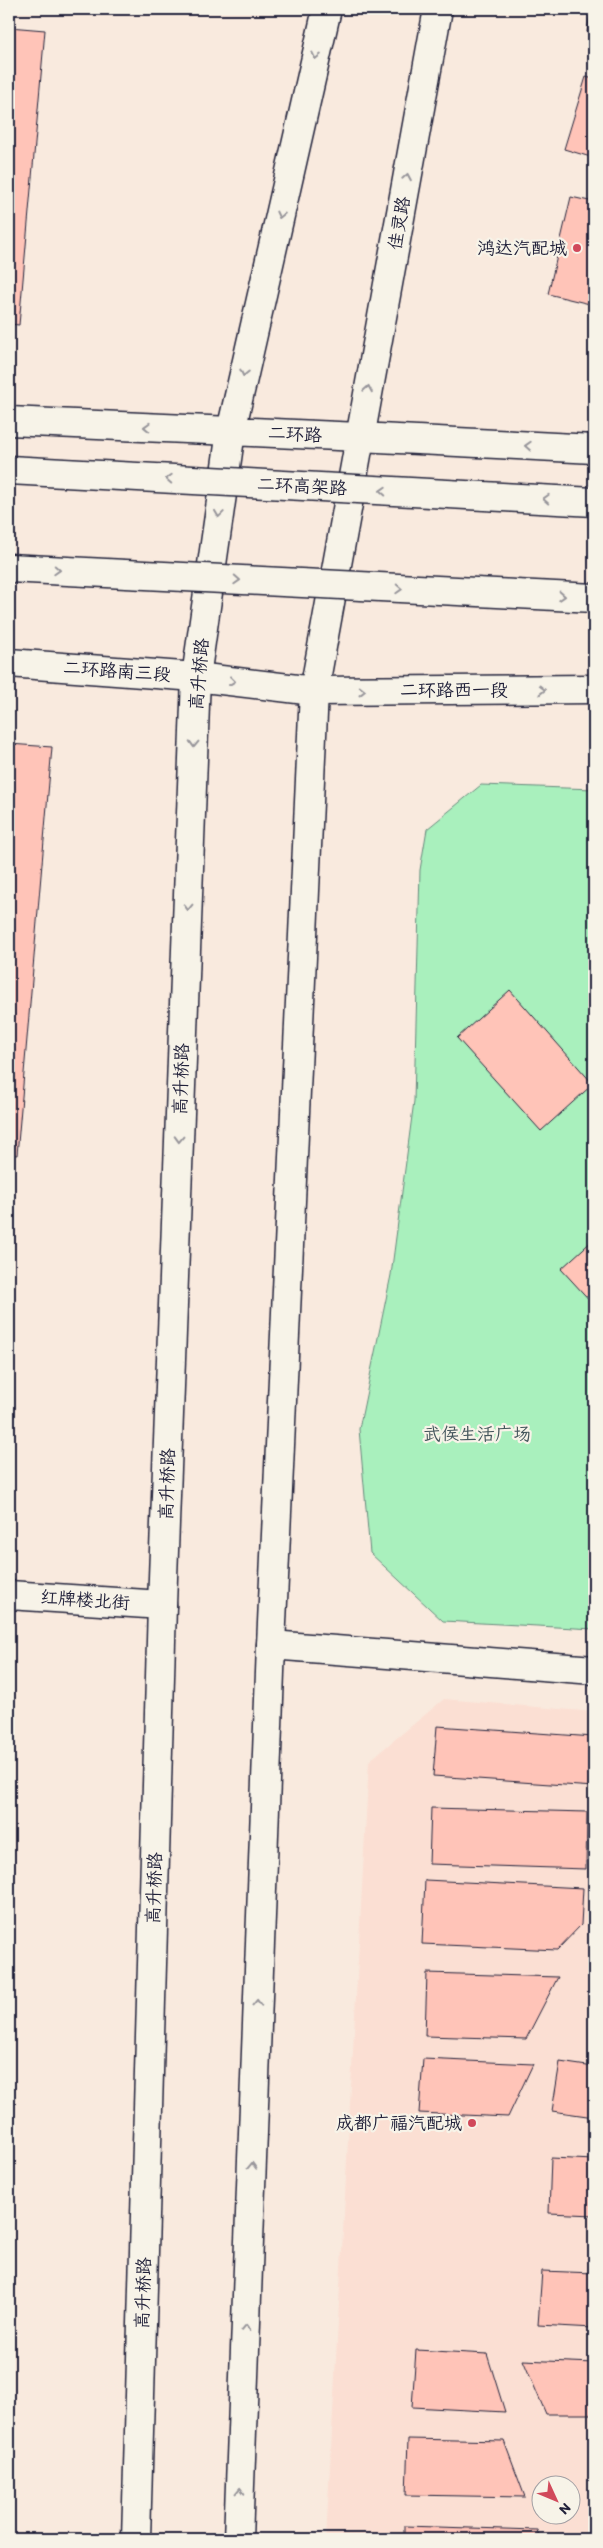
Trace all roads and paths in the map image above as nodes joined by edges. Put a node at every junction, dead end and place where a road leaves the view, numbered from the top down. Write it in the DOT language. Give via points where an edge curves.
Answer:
graph roads {
  1 [pos="327,9"];
  2 [pos="438,9"];
  3 [pos="9,421"];
  4 [pos="231,431"];
  5 [pos="359,437"];
  6 [pos="594,449"];
  7 [pos="9,470"];
  8 [pos="594,502"];
  9 [pos="9,568"];
  10 [pos="594,598"];
  11 [pos="9,663"];
  12 [pos="196,677"];
  13 [pos="594,690"];
  14 [pos="314,691"];
  15 [pos="9,1595"];
  16 [pos="162,1605"];
  17 [pos="271,1646"];
  18 [pos="594,1670"];
  19 [pos="136,2539"];
  20 [pos="238,2539"];
  1 -- 4 [label="main road, one-way"];
  5 -- 2 [label="main road, 佳灵路, one-way"];
  4 -- 3 [label="main road, one-way"];
  4 -- 5 [label="main road, 二环路"];
  4 -- 12 [label="main road, 高升桥路, one-way"];
  6 -- 5 [label="main road, one-way"];
  5 -- 14 [label="main road"];
  8 -- 7 [label="main road, 二环高架路, one-way, bridge"];
  9 -- 10 [label="main road, one-way, bridge"];
  11 -- 12 [label="main road, 二环路南三段"];
  12 -- 14 [label="main road, 二环路南三段, one-way"];
  12 -- 16 [label="main road, 高升桥路, one-way"];
  14 -- 13 [label="main road, 二环路西一段, one-way"];
  14 -- 17 [label="main road"];
  15 -- 16 [label="main road, 红牌楼北街"];
  16 -- 19 [label="main road, 高升桥路"];
  17 -- 18 [label="main road"];
  20 -- 17 [label="main road, one-way"];
}
